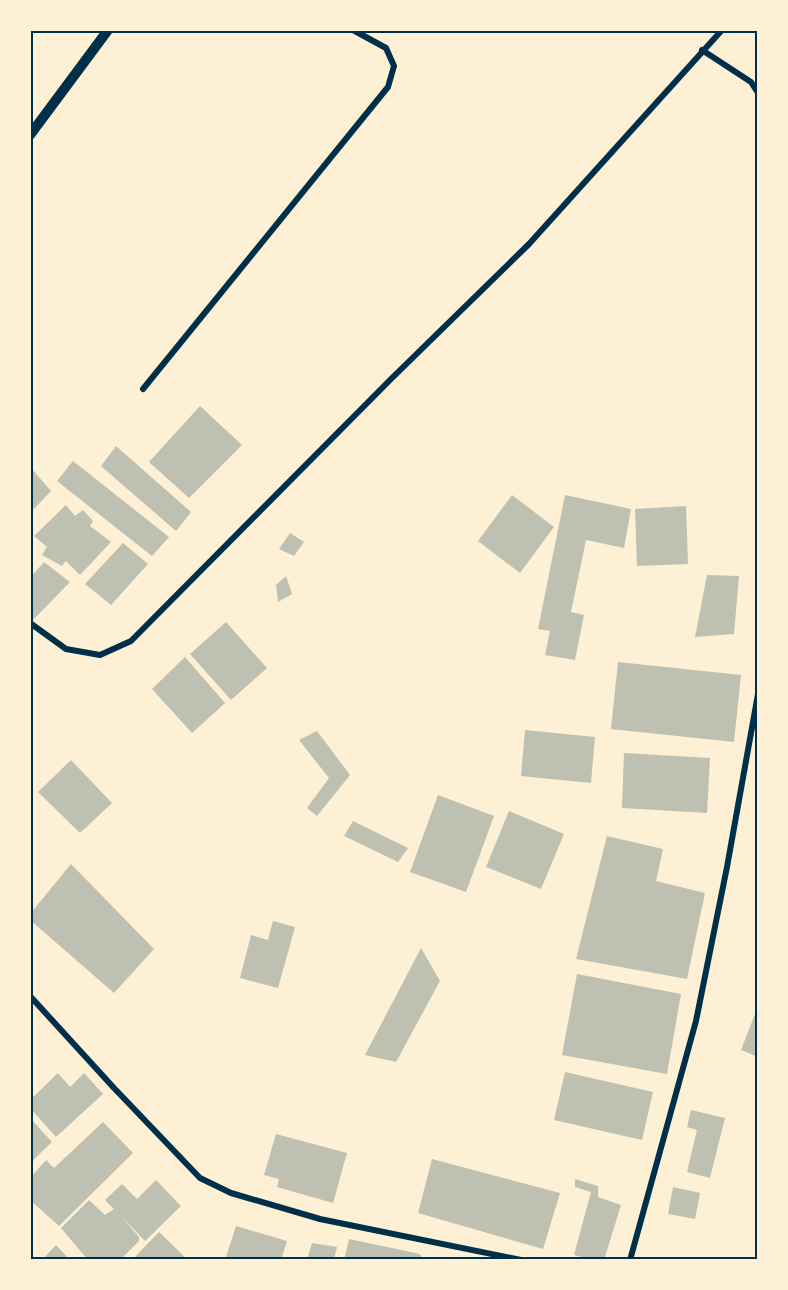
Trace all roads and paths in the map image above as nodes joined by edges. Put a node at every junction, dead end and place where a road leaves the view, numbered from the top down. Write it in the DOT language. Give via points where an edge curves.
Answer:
graph roads {
  1 [pos="108,30"];
  2 [pos="353,30"];
  3 [pos="722,30"];
  4 [pos="702,50"];
  5 [pos="758,93"];
  6 [pos="30,135"];
  7 [pos="143,389"];
  8 [pos="30,623"];
  9 [pos="758,694"];
  10 [pos="30,996"];
  11 [pos="521,1260"];
  12 [pos="630,1260"];
  1 -- 6 [label="street"];
  2 -- 7 [label="street" via="386,48 394,66 388,87"];
  3 -- 4 [label="street"];
  4 -- 5 [label="street" via="751,82"];
  4 -- 8 [label="street" via="529,244 131,641 100,655 66,649"];
  9 -- 12 [label="street" via="696,1021"];
  10 -- 11 [label="street" via="200,1178 231,1193 320,1220"];
}
